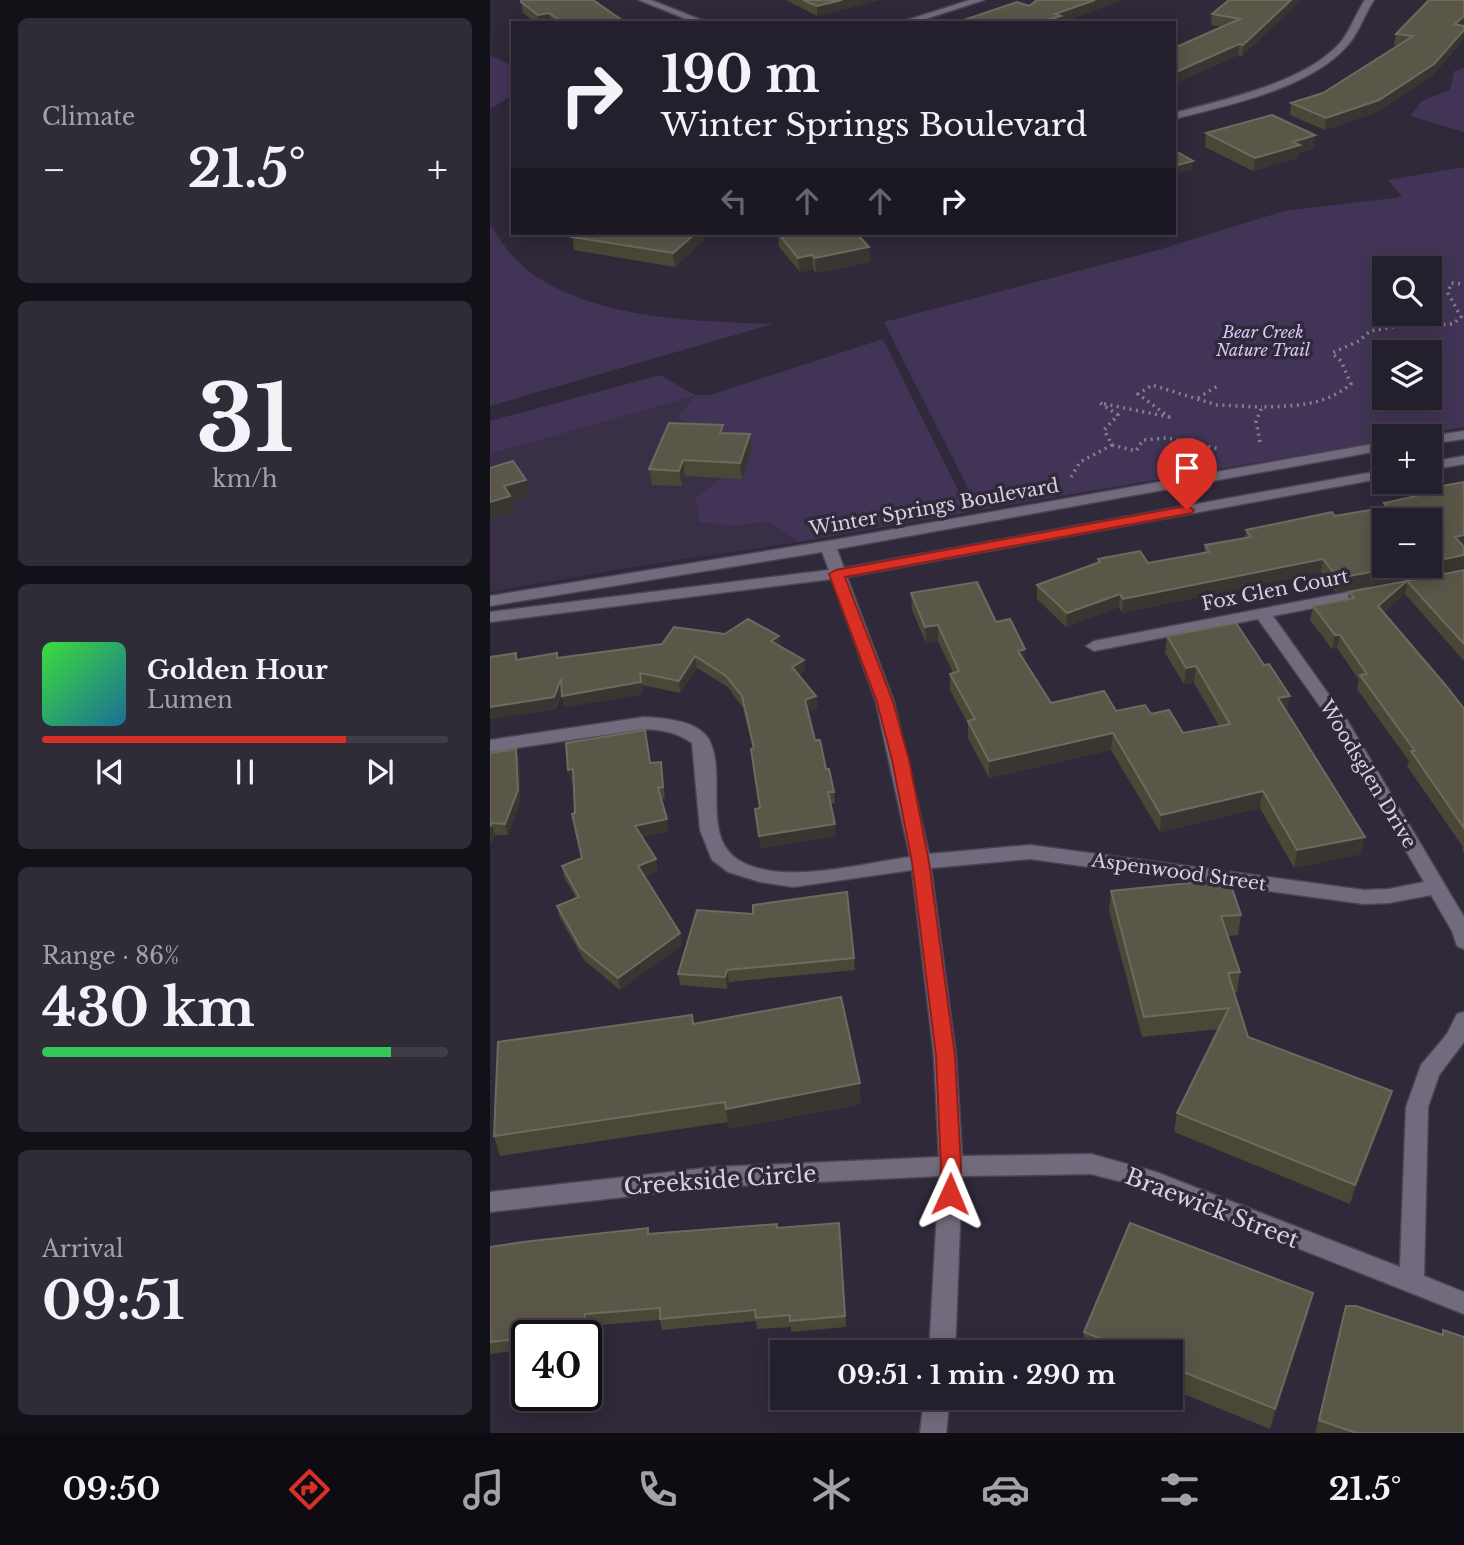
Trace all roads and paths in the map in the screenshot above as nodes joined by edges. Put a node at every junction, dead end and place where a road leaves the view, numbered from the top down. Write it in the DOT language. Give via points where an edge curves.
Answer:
graph roads {
  1 [pos="643,0"];
  2 [pos="980,0"];
  3 [pos="1370,0"];
  4 [pos="700,21"];
  5 [pos="909,21"];
  6 [pos="1176,115"];
  7 [pos="1464,284"];
  8 [pos="1219,384"];
  9 [pos="1198,399"];
  10 [pos="1262,407"];
  11 [pos="1464,435"];
  12 [pos="1442,438"];
  13 [pos="1260,442"];
  14 [pos="1112,445"];
  15 [pos="1372,448"];
  16 [pos="1220,449"];
  17 [pos="1464,460"];
  18 [pos="1442,464"];
  19 [pos="1372,476"];
  20 [pos="1071,477"];
  21 [pos="828,546"];
  22 [pos="836,574"];
  23 [pos="1383,590"];
  24 [pos="490,601"];
  25 [pos="1262,613"];
  26 [pos="490,617"];
  27 [pos="1094,646"];
  28 [pos="490,746"];
  29 [pos="921,862"];
  30 [pos="1436,887"];
  31 [pos="1464,941"];
  32 [pos="1464,1020"];
  33 [pos="951,1167"];
  34 [pos="490,1202"];
  35 [pos="1412,1284"];
  36 [pos="1464,1303"];
  37 [pos="943,1340"];
  38 [pos="936,1410"];
  39 [pos="933,1433"];
  1 -- 4 [label="street"];
  2 -- 5 [label="street"];
  3 -- 6 [label="street" via="1342,47 1322,62 1261,91"];
  7 -- 10 [label="path" via="1451,283 1448,293 1461,317 1453,324 1370,331 1332,353 1351,384 1339,395 1308,406"];
  8 -- 9 [label="path"];
  9 -- 10 [label="path" via="1217,405"];
  9 -- 14 [label="path" via="1152,385 1139,394 1169,417 1100,403 1118,415 1104,430"];
  10 -- 13 [label="path" via="1256,421"];
  11 -- 12 [label="street"];
  14 -- 16 [label="path" via="1136,451 1143,440 1167,439"];
  14 -- 20 [label="path" via="1080,462"];
  15 -- 21 [label="street, Winter Springs Boulevard"];
  17 -- 18 [label="street"];
  19 -- 22 [label="street"];
  21 -- 22 [label="street"];
  21 -- 24 [label="street, Winter Springs Boulevard"];
  22 -- 26 [label="street"];
  22 -- 29 [label="street" via="885,702"];
  23 -- 25 [label="street, Fox Glen Court"];
  25 -- 27 [label="street, Fox Glen Court"];
  25 -- 30 [label="street, Woodsglen Drive" via="1341,724"];
  28 -- 29 [label="street" via="644,723 666,724 700,740 709,830 719,855 735,867 793,880"];
  29 -- 30 [label="street, Aspenwood Street" via="1030,852 1364,897"];
  29 -- 33 [label="street" via="945,1056"];
  30 -- 31 [label="street, Woodsglen Drive"];
  32 -- 35 [label="street" via="1429,1071 1417,1107"];
  33 -- 34 [label="street, Creekside Circle" via="715,1177"];
  33 -- 35 [label="street, Braewick Street" via="1091,1164 1148,1179"];
  33 -- 37 [label="street"];
  35 -- 36 [label="street, Braewick Street"];
  38 -- 39 [label="street"];
}
